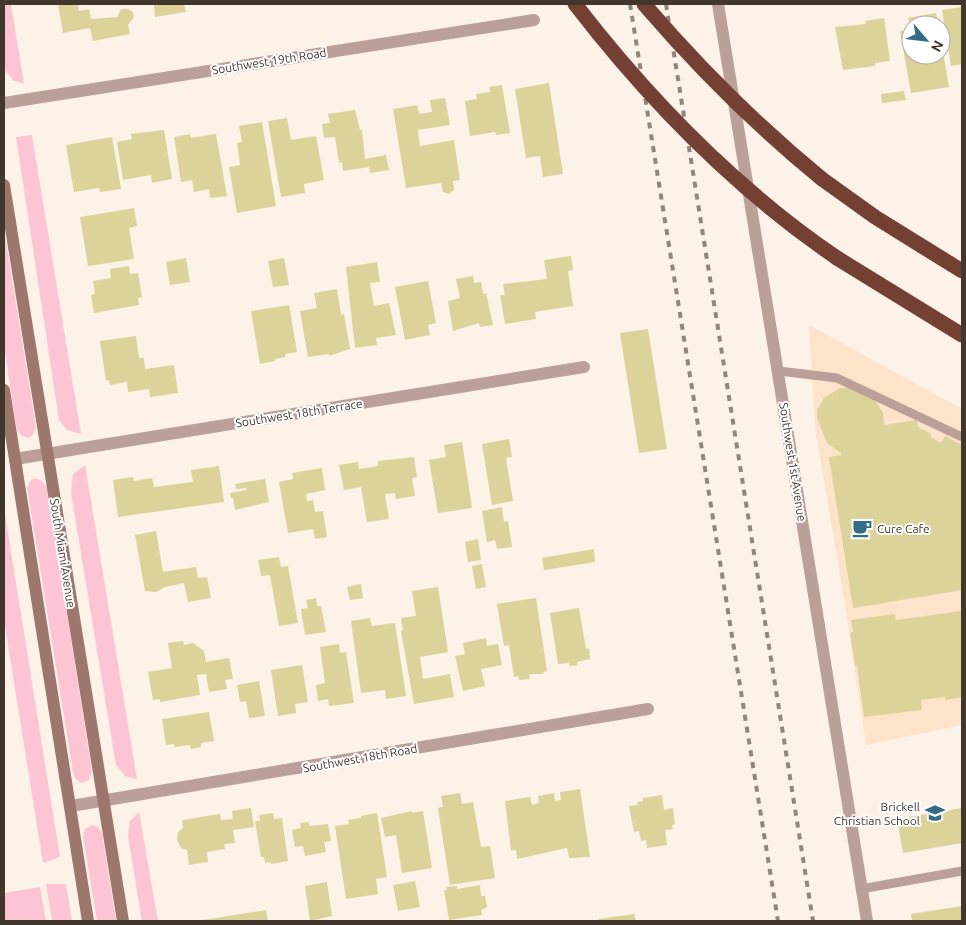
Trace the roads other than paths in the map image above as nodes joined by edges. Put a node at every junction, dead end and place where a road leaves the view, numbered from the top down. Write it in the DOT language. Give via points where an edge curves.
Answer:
graph roads {
  1 [pos="574,4"];
  2 [pos="644,4"];
  3 [pos="718,4"];
  4 [pos="534,20"];
  5 [pos="4,103"];
  6 [pos="4,185"];
  7 [pos="962,271"];
  8 [pos="962,335"];
  9 [pos="584,367"];
  10 [pos="779,372"];
  11 [pos="4,390"];
  12 [pos="962,437"];
  13 [pos="47,454"];
  14 [pos="15,459"];
  15 [pos="648,709"];
  16 [pos="104,801"];
  17 [pos="71,806"];
  18 [pos="962,871"];
  19 [pos="861,889"];
  20 [pos="88,921"];
  21 [pos="123,921"];
  22 [pos="867,921"];
  1 -- 8 [label="highway, bridge" via="635,78 730,174 837,258"];
  2 -- 7 [label="highway, bridge" via="727,95 782,146 875,217"];
  3 -- 10 [label="street, Southwest 1st Avenue"];
  4 -- 5 [label="street, Southwest 19th Road"];
  6 -- 13 [label="main road, South Miami Avenue"];
  9 -- 13 [label="street, Southwest 18th Terrace"];
  10 -- 12 [label="lane" via="837,378"];
  10 -- 19 [label="street, Southwest 1st Avenue"];
  11 -- 14 [label="main road"];
  13 -- 14 [label="street, Southwest 18th Terrace"];
  13 -- 16 [label="main road, South Miami Avenue"];
  14 -- 17 [label="main road"];
  15 -- 16 [label="street, Southwest 18th Road"];
  16 -- 17 [label="street, Southwest 18th Road"];
  16 -- 21 [label="main road, South Miami Avenue"];
  17 -- 20 [label="main road"];
  18 -- 19 [label="lane"];
  19 -- 22 [label="street, Southwest 1st Avenue"];
}
